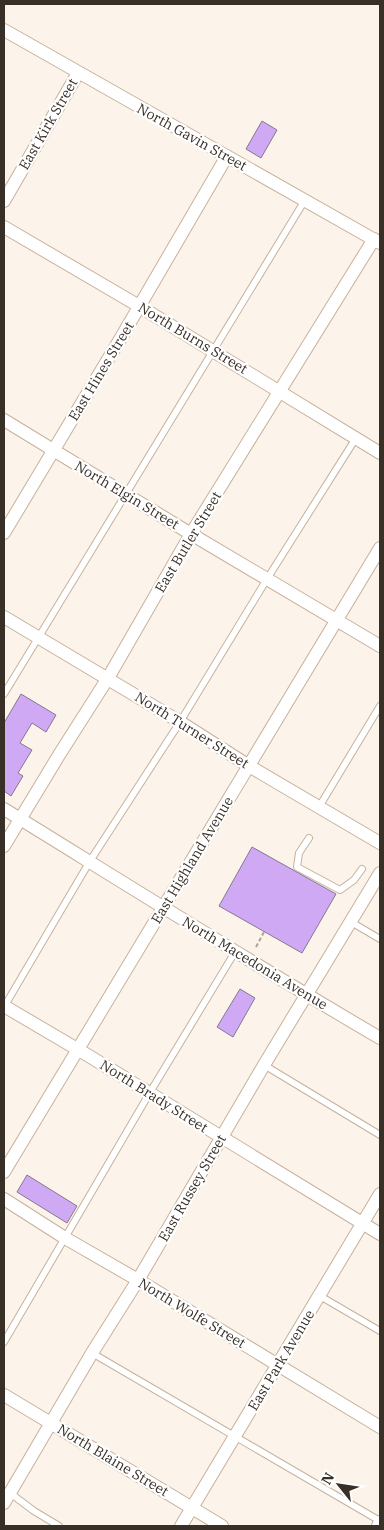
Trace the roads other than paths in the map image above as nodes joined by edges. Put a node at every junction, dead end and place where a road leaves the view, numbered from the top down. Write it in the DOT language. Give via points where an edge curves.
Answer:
graph roads {
  1 [pos="4,30"];
  2 [pos="78,73"];
  3 [pos="226,156"];
  4 [pos="305,200"];
  5 [pos="4,202"];
  6 [pos="4,227"];
  7 [pos="377,241"];
  8 [pos="139,306"];
  9 [pos="213,350"];
  10 [pos="280,391"];
  11 [pos="4,420"];
  12 [pos="356,438"];
  13 [pos="53,450"];
  14 [pos="380,453"];
  15 [pos="126,494"];
  16 [pos="4,533"];
  17 [pos="191,534"];
  18 [pos="380,548"];
  19 [pos="267,579"];
  20 [pos="4,617"];
  21 [pos="337,620"];
  22 [pos="38,637"];
  23 [pos="380,646"];
  24 [pos="108,678"];
  25 [pos="4,694"];
  26 [pos="380,706"];
  27 [pos="180,722"];
  28 [pos="249,766"];
  29 [pos="319,807"];
  30 [pos="4,809"];
  31 [pos="20,819"];
  32 [pos="309,838"];
  33 [pos="380,843"];
  34 [pos="4,846"];
  35 [pos="90,861"];
  36 [pos="362,869"];
  37 [pos="380,872"];
  38 [pos="163,908"];
  39 [pos="352,922"];
  40 [pos="380,939"];
  41 [pos="235,952"];
  42 [pos="306,995"];
  43 [pos="4,1007"];
  44 [pos="380,1038"];
  45 [pos="78,1050"];
  46 [pos="264,1065"];
  47 [pos="148,1094"];
  48 [pos="380,1135"];
  49 [pos="222,1138"];
  50 [pos="4,1172"];
  51 [pos="380,1194"];
  52 [pos="4,1199"];
  53 [pos="363,1224"];
  54 [pos="380,1234"];
  55 [pos="65,1238"];
  56 [pos="138,1280"];
  57 [pos="320,1296"];
  58 [pos="380,1330"];
  59 [pos="4,1342"];
  60 [pos="92,1353"];
  61 [pos="278,1365"];
  62 [pos="4,1394"];
  63 [pos="51,1423"];
  64 [pos="380,1427"];
  65 [pos="235,1437"];
  66 [pos="7,1498"];
  67 [pos="192,1509"];
  68 [pos="380,1521"];
  69 [pos="59,1526"];
  70 [pos="181,1526"];
  71 [pos="222,1526"];
  72 [pos="378,1526"];
  1 -- 2 [label="street, North Gavin Street"];
  2 -- 3 [label="street, North Gavin Street"];
  2 -- 5 [label="street, East Kirk Street"];
  3 -- 4 [label="street, North Gavin Street"];
  3 -- 8 [label="street, East Hines Street"];
  4 -- 7 [label="street, North Gavin Street"];
  4 -- 9 [label="lane"];
  6 -- 8 [label="street, North Burns Street"];
  7 -- 10 [label="street, East Butler Street"];
  8 -- 9 [label="street, North Burns Street"];
  8 -- 13 [label="street, East Hines Street"];
  9 -- 10 [label="street, North Burns Street"];
  9 -- 15 [label="lane"];
  10 -- 12 [label="street, North Burns Street"];
  10 -- 17 [label="street, East Butler Street"];
  11 -- 13 [label="street, North Elgin Street"];
  12 -- 14 [label="street, North Burns Street"];
  12 -- 19 [label="lane"];
  13 -- 15 [label="street, North Elgin Street"];
  13 -- 16 [label="street, East Hines Street"];
  15 -- 17 [label="street, North Elgin Street"];
  15 -- 22 [label="lane"];
  17 -- 19 [label="street, North Elgin Street"];
  17 -- 24 [label="street, East Butler Street"];
  18 -- 21 [label="street, East Highland Avenue"];
  19 -- 21 [label="street, North Elgin Street"];
  19 -- 27 [label="lane"];
  20 -- 22 [label="street, North Turner Street"];
  21 -- 23 [label="street, North Elgin Street"];
  21 -- 28 [label="street, East Highland Avenue"];
  22 -- 24 [label="street, North Turner Street"];
  22 -- 25 [label="lane"];
  24 -- 27 [label="street, North Turner Street"];
  24 -- 31 [label="street, East Butler Street"];
  26 -- 29 [label="lane"];
  27 -- 28 [label="street, North Turner Street"];
  27 -- 35 [label="lane"];
  28 -- 29 [label="street, North Turner Street"];
  28 -- 38 [label="street, East Highland Avenue"];
  29 -- 33 [label="street, North Turner Street"];
  30 -- 31 [label="street, North Macedonia Avenue"];
  31 -- 34 [label="street, East Butler Street"];
  31 -- 35 [label="street, North Macedonia Avenue"];
  32 -- 36 [label="lane" via="299,852 297,867 307,873 340,890"];
  35 -- 38 [label="street, North Macedonia Avenue"];
  35 -- 43 [label="lane"];
  37 -- 39 [label="street, East Russey Street"];
  38 -- 41 [label="street, North Macedonia Avenue"];
  38 -- 45 [label="street, East Highland Avenue"];
  39 -- 40 [label="lane"];
  39 -- 42 [label="street, East Russey Street"];
  41 -- 42 [label="street, North Macedonia Avenue"];
  41 -- 47 [label="lane"];
  42 -- 44 [label="street, North Macedonia Avenue"];
  42 -- 46 [label="street, East Russey Street"];
  43 -- 45 [label="street, North Brady Street"];
  45 -- 47 [label="street, North Brady Street"];
  45 -- 50 [label="street, East Highland Avenue"];
  46 -- 48 [label="lane"];
  46 -- 49 [label="street, East Russey Street"];
  47 -- 49 [label="street, North Brady Street"];
  47 -- 55 [label="lane"];
  49 -- 53 [label="street, North Brady Street"];
  49 -- 56 [label="street, East Russey Street"];
  51 -- 53 [label="street, East Park Avenue"];
  52 -- 55 [label="street, North Wolfe Street"];
  53 -- 54 [label="street, North Brady Street"];
  53 -- 57 [label="street, East Park Avenue"];
  55 -- 56 [label="street, North Wolfe Street"];
  55 -- 59 [label="lane"];
  56 -- 60 [label="street, East Russey Street"];
  56 -- 61 [label="street, North Wolfe Street"];
  57 -- 58 [label="lane"];
  57 -- 61 [label="street, East Park Avenue"];
  60 -- 63 [label="street, East Russey Street"];
  60 -- 65 [label="lane"];
  61 -- 64 [label="street, North Wolfe Street"];
  61 -- 65 [label="street, East Park Avenue"];
  62 -- 63 [label="street, North Blaine Street"];
  63 -- 66 [label="street, East Russey Street"];
  63 -- 67 [label="street, North Blaine Street"];
  65 -- 67 [label="street, East Park Avenue"];
  65 -- 68 [label="lane"];
  66 -- 69 [label="lane"];
  67 -- 70 [label="street, East Park Avenue"];
  67 -- 71 [label="street, North Blaine Street"];
  68 -- 72 [label="street"];
}
